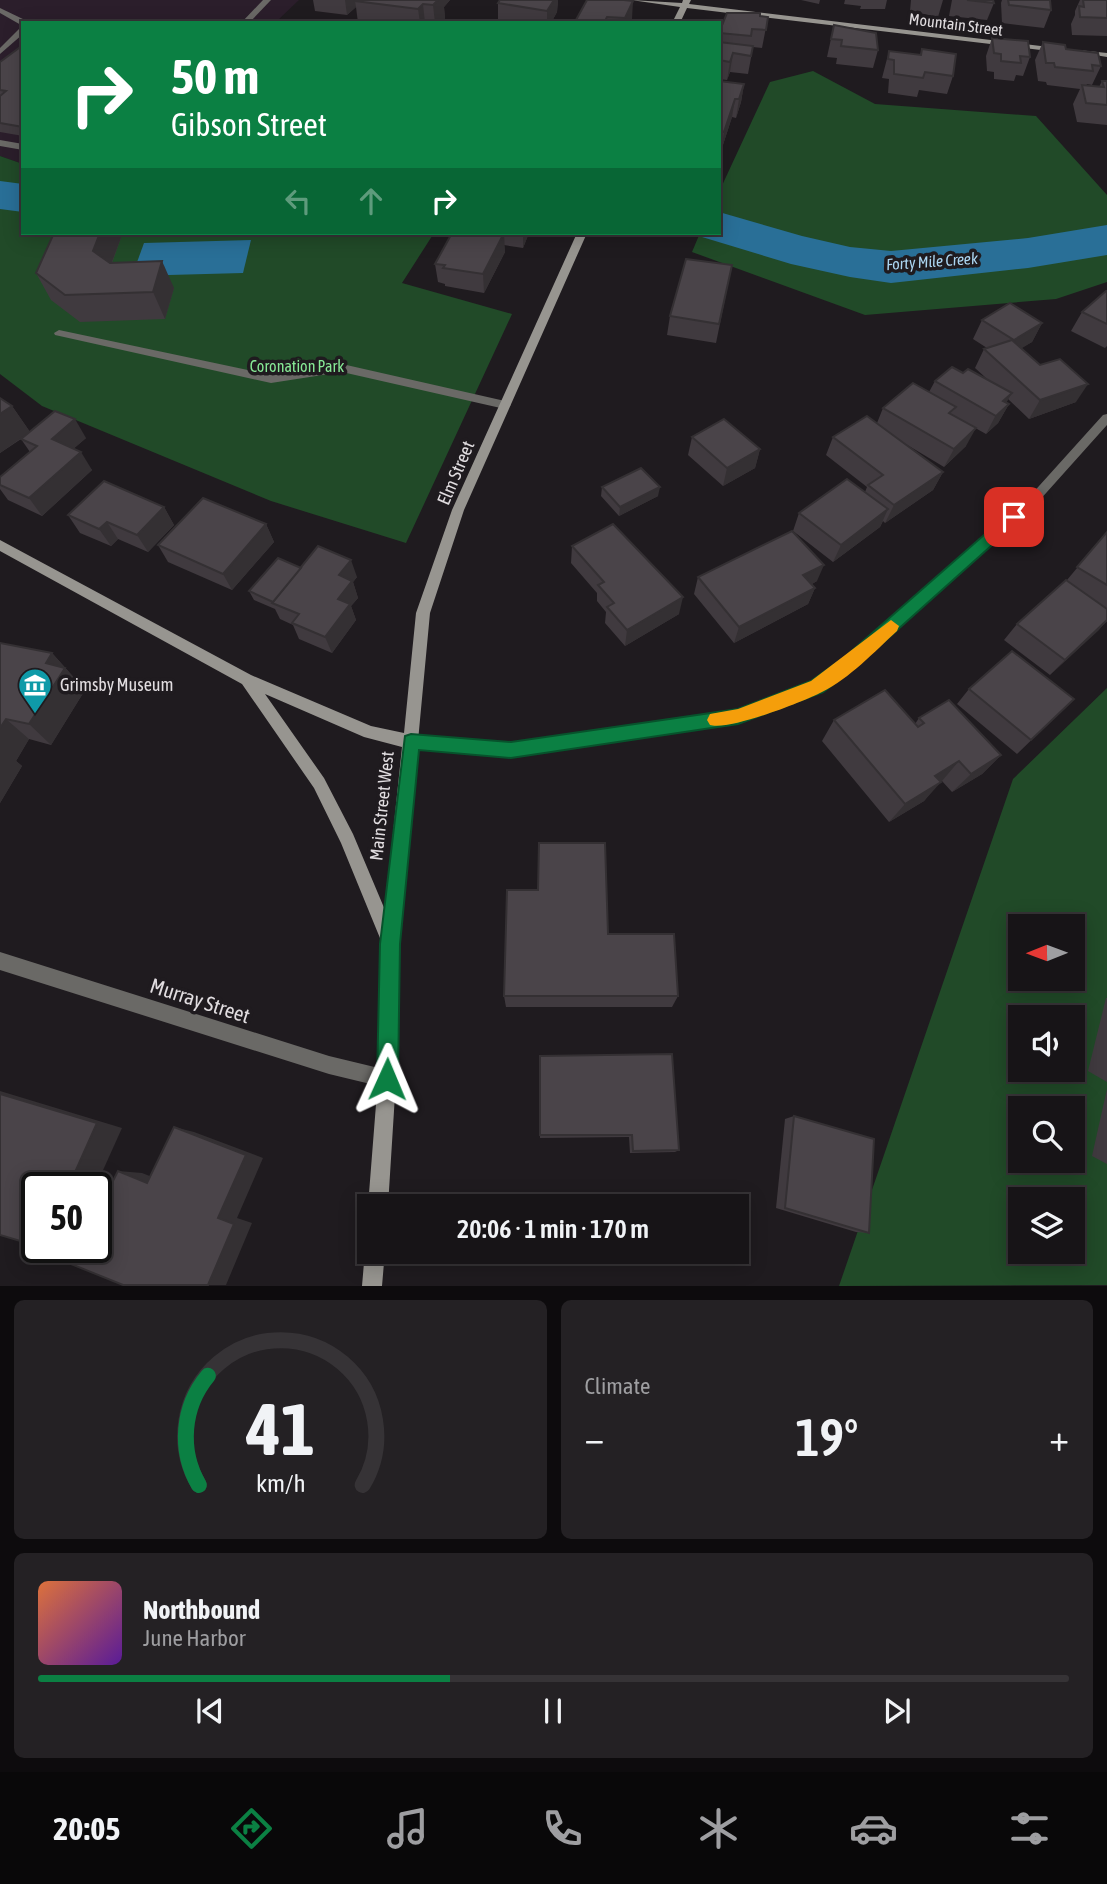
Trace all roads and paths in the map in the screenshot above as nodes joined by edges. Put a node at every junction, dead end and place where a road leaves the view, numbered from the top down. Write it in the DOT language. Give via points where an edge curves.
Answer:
graph roads {
  1 [pos="267,0"];
  2 [pos="635,0"];
  3 [pos="685,3"];
  4 [pos="0,10"];
  5 [pos="21,21"];
  6 [pos="247,21"];
  7 [pos="677,21"];
  8 [pos="21,32"];
  9 [pos="0,52"];
  10 [pos="1107,55"];
  11 [pos="0,143"];
  12 [pos="21,147"];
  13 [pos="581,235"];
  14 [pos="59,333"];
  15 [pos="505,405"];
  16 [pos="1107,418"];
  17 [pos="0,545"];
  18 [pos="246,679"];
  19 [pos="411,742"];
  20 [pos="390,944"];
  21 [pos="0,961"];
  22 [pos="387,1079"];
  23 [pos="379,1194"];
  24 [pos="374,1264"];
  25 [pos="372,1286"];
  1 -- 6 [label="street"];
  2 -- 3 [label="main road, Mountain Street"];
  3 -- 7 [label="main road"];
  3 -- 10 [label="main road, Mountain Street"];
  4 -- 5 [label="street"];
  8 -- 9 [label="street"];
  11 -- 12 [label="street"];
  13 -- 15 [label="main road, Elm Street"];
  14 -- 15 [label="street" via="271,379 342,369"];
  15 -- 19 [label="main road, Elm Street" via="458,510 424,613"];
  16 -- 19 [label="street" via="1034,499 817,687 738,716 511,750"];
  17 -- 18 [label="main road, Main Street West"];
  18 -- 19 [label="main road, Main Street West" via="369,732"];
  18 -- 20 [label="main road" via="319,783"];
  19 -- 20 [label="main road, Main Street West"];
  20 -- 22 [label="main road, Main Street West"];
  21 -- 22 [label="street, Murray Street" via="329,1065"];
  22 -- 23 [label="main road, Main Street West"];
  24 -- 25 [label="main road"];
}
